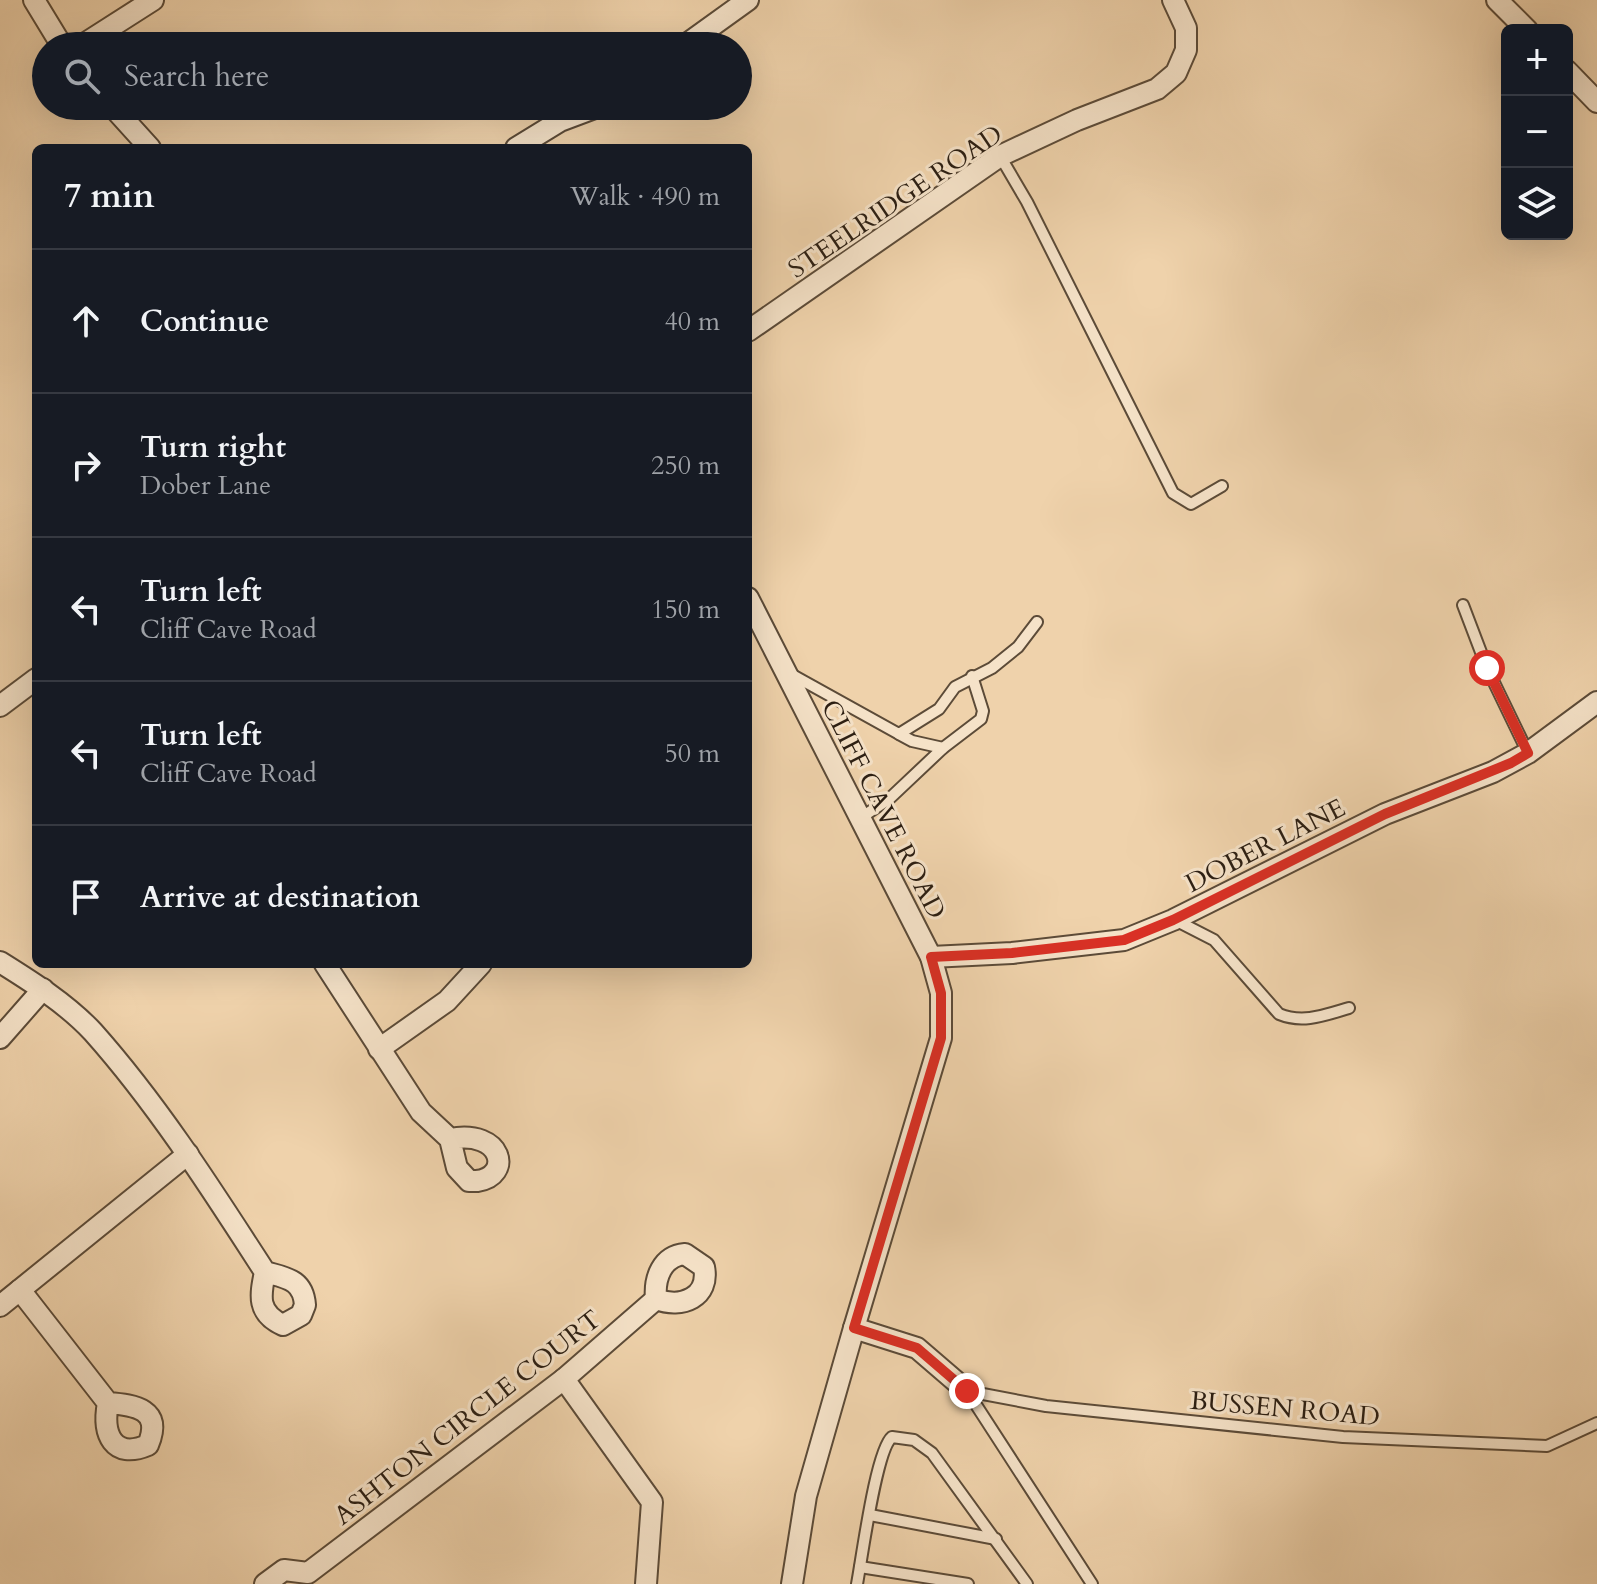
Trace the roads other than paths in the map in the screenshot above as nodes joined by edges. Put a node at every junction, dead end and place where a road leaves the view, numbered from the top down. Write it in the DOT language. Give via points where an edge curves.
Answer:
graph roads {
  1 [pos="34,0"];
  2 [pos="153,0"];
  3 [pos="748,0"];
  4 [pos="1173,0"];
  5 [pos="1497,0"];
  6 [pos="1521,24"];
  7 [pos="53,32"];
  8 [pos="103,32"];
  9 [pos="703,32"];
  10 [pos="1573,77"];
  11 [pos="1597,102"];
  12 [pos="125,120"];
  13 [pos="563,120"];
  14 [pos="146,144"];
  15 [pos="523,144"];
  16 [pos="1000,156"];
  17 [pos="752,328"];
  18 [pos="1222,486"];
  19 [pos="1463,605"];
  20 [pos="752,606"];
  21 [pos="1037,622"];
  22 [pos="784,670"];
  23 [pos="972,676"];
  24 [pos="32,682"];
  25 [pos="1597,702"];
  26 [pos="0,706"];
  27 [pos="899,734"];
  28 [pos="943,748"];
  29 [pos="1528,753"];
  30 [pos="859,819"];
  31 [pos="1173,920"];
  32 [pos="931,957"];
  33 [pos="0,962"];
  34 [pos="328,968"];
  35 [pos="477,968"];
  36 [pos="43,989"];
  37 [pos="1349,1008"];
  38 [pos="0,1038"];
  39 [pos="379,1049"];
  40 [pos="450,1139"];
  41 [pos="188,1154"];
  42 [pos="265,1272"];
  43 [pos="20,1290"];
  44 [pos="656,1299"];
  45 [pos="0,1306"];
  46 [pos="854,1328"];
  47 [pos="564,1379"];
  48 [pos="967,1391"];
  49 [pos="108,1403"];
  50 [pos="1597,1423"];
  51 [pos="870,1515"];
  52 [pos="996,1539"];
  53 [pos="860,1567"];
  54 [pos="308,1578"];
  55 [pos="265,1584"];
  56 [pos="646,1584"];
  57 [pos="792,1584"];
  58 [pos="857,1584"];
  59 [pos="968,1584"];
  60 [pos="1027,1584"];
  61 [pos="1092,1584"];
  1 -- 7 [label="street"];
  2 -- 8 [label="street"];
  3 -- 9 [label="street"];
  4 -- 16 [label="street, STEELRIDGE ROAD" via="1186,28 1186,50 1176,73 1157,89"];
  5 -- 6 [label="street"];
  10 -- 11 [label="street"];
  12 -- 14 [label="street"];
  13 -- 15 [label="street"];
  16 -- 17 [label="street, STEELRIDGE ROAD"];
  16 -- 18 [label="lane" via="1173,493 1191,504"];
  19 -- 29 [label="lane"];
  20 -- 22 [label="street, CLIFF CAVE ROAD"];
  21 -- 23 [label="lane" via="1018,647"];
  22 -- 27 [label="lane"];
  22 -- 30 [label="street, CLIFF CAVE ROAD"];
  23 -- 27 [label="lane" via="955,687 939,709"];
  23 -- 28 [label="lane" via="981,719"];
  24 -- 26 [label="street"];
  25 -- 29 [label="street, DOBER LANE"];
  27 -- 28 [label="lane"];
  28 -- 30 [label="lane" via="889,799"];
  29 -- 31 [label="street, DOBER LANE" via="1385,814"];
  30 -- 32 [label="street, CLIFF CAVE ROAD"];
  31 -- 32 [label="street, DOBER LANE" via="1103,945"];
  31 -- 37 [label="lane" via="1214,940 1279,1014 1310,1019"];
  32 -- 46 [label="street, CLIFF CAVE ROAD" via="941,993 941,1038"];
  33 -- 36 [label="street"];
  34 -- 39 [label="street"];
  35 -- 39 [label="street" via="447,1001"];
  36 -- 38 [label="street"];
  36 -- 41 [label="street" via="92,1031"];
  39 -- 40 [label="street" via="421,1112"];
  41 -- 42 [label="street"];
  41 -- 43 [label="street"];
  43 -- 45 [label="street"];
  43 -- 49 [label="street"];
  44 -- 47 [label="street, ASHTON CIRCLE COURT"];
  46 -- 48 [label="street" via="917,1348"];
  46 -- 57 [label="street, CLIFF CAVE ROAD" via="806,1496"];
  47 -- 54 [label="street, ASHTON CIRCLE COURT"];
  47 -- 56 [label="street" via="652,1502"];
  48 -- 50 [label="lane, BUSSEN ROAD" via="1046,1406 1343,1437 1547,1446"];
  48 -- 61 [label="lane"];
  51 -- 52 [label="lane"];
  51 -- 52 [label="lane" via="887,1441 914,1440 932,1453"];
  51 -- 53 [label="lane"];
  52 -- 60 [label="lane"];
  53 -- 58 [label="lane"];
  53 -- 59 [label="lane"];
  54 -- 55 [label="street, ASHTON CIRCLE COURT" via="284,1570"];
}
